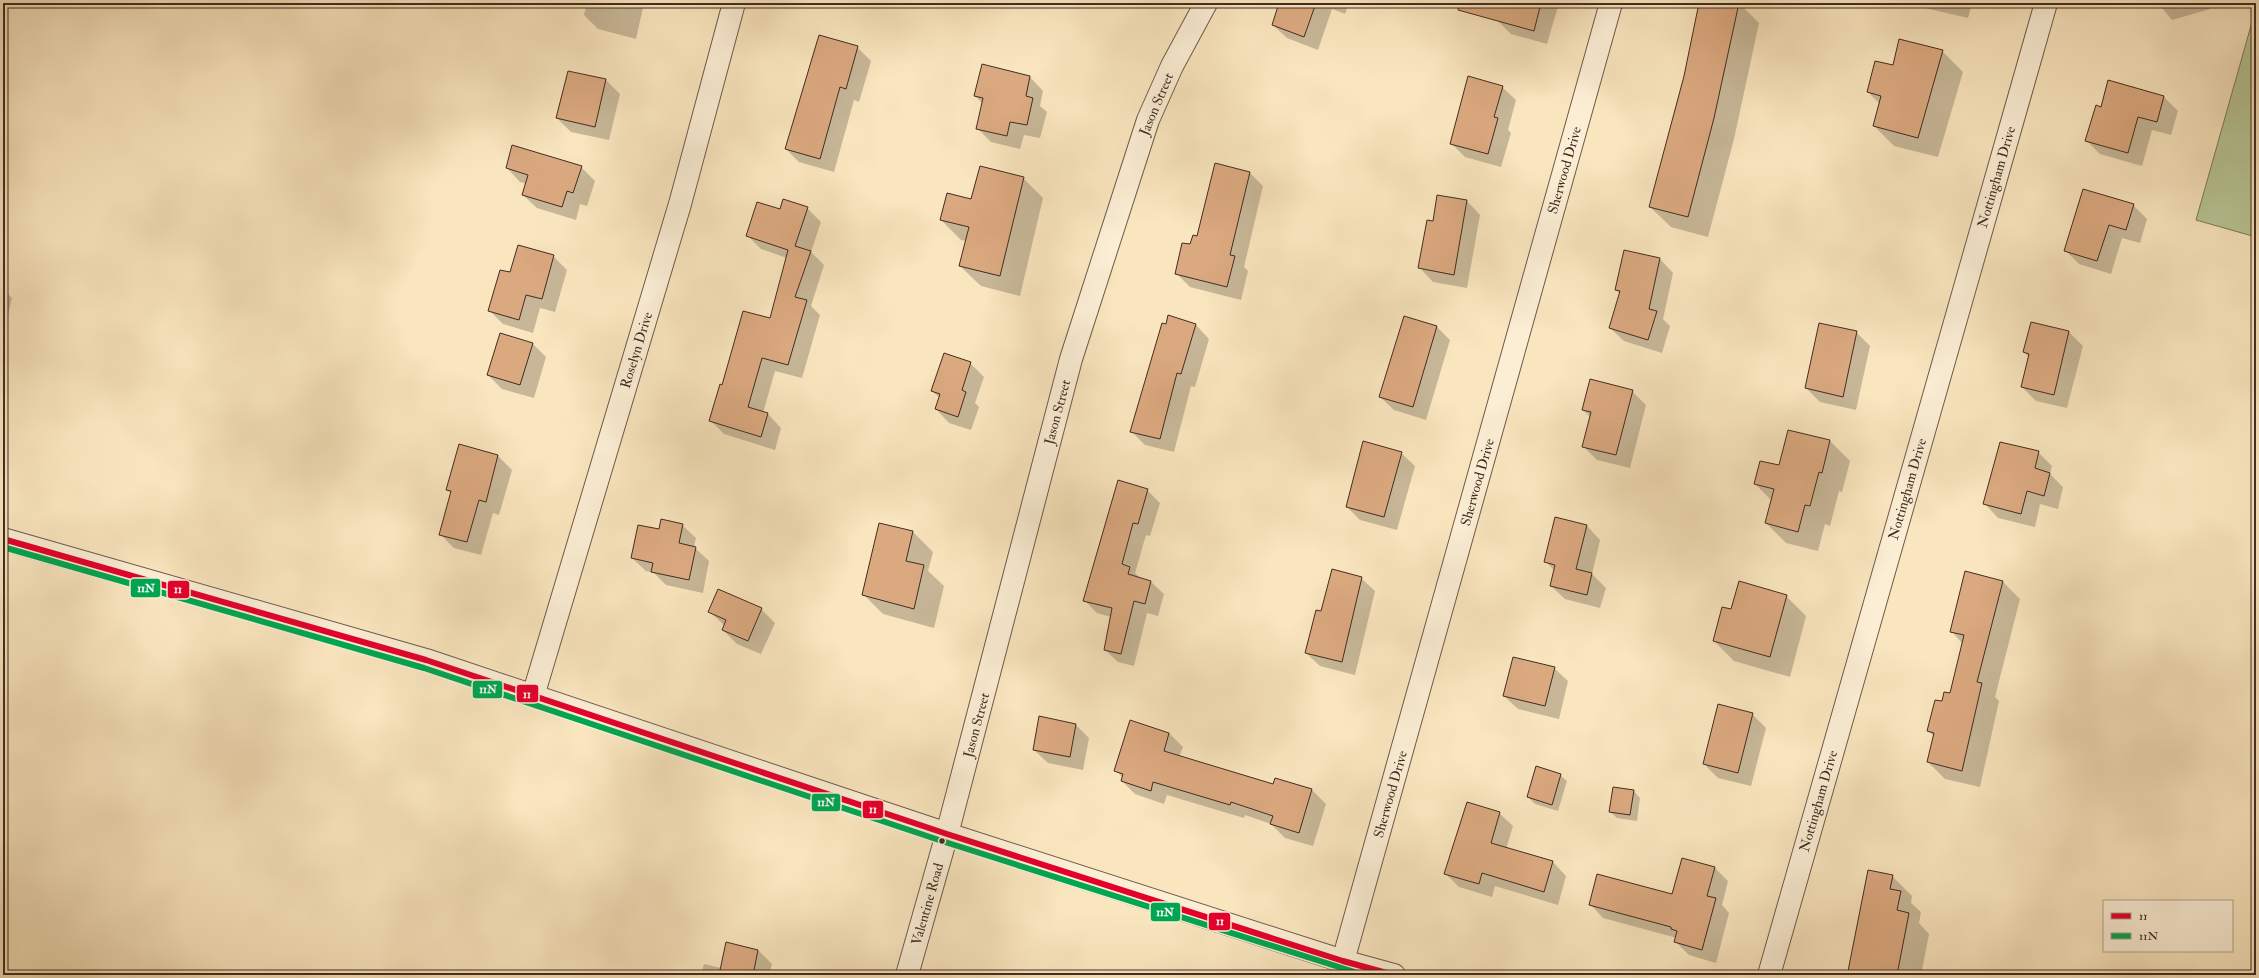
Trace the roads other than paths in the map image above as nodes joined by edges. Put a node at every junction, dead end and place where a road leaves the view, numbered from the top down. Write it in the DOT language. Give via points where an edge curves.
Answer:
graph roads {
  1 [pos="734,3"];
  2 [pos="1206,3"];
  3 [pos="1612,3"];
  4 [pos="2046,3"];
  5 [pos="3,539"];
  6 [pos="533,696"];
  7 [pos="947,834"];
  8 [pos="1343,961"];
  9 [pos="907,975"];
  10 [pos="1394,975"];
  11 [pos="1769,975"];
  1 -- 6 [label="street, Roselyn Drive" via="680,204"];
  2 -- 7 [label="street, Jason Street" via="1172,66 1148,120 1073,351"];
  3 -- 8 [label="street, Sherwood Drive"];
  4 -- 11 [label="street, Nottingham Drive"];
  5 -- 6 [label="street" via="426,660"];
  6 -- 7 [label="street"];
  7 -- 8 [label="street"];
  7 -- 9 [label="street, Valentine Road"];
  8 -- 10 [label="street"];
}
